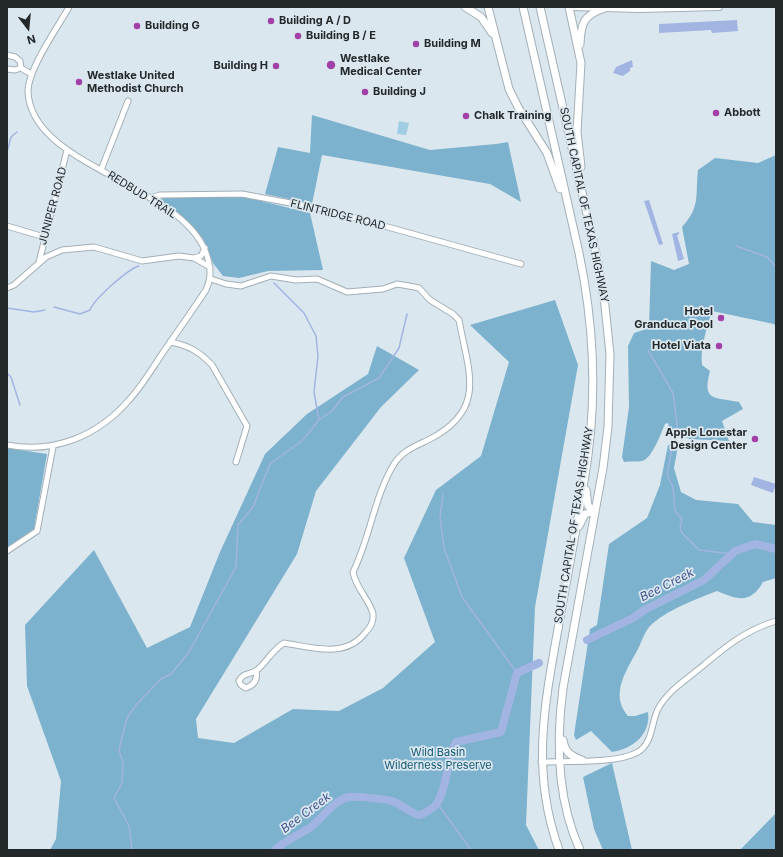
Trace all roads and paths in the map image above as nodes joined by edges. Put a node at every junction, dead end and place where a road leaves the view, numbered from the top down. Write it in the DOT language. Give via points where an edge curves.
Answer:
graph roads {
  1 [pos="69,7"];
  2 [pos="465,7"];
  3 [pos="488,7"];
  4 [pos="523,7"];
  5 [pos="540,7"];
  6 [pos="569,7"];
  7 [pos="574,7"];
  8 [pos="579,7"];
  9 [pos="713,7"];
  10 [pos="719,7"];
  11 [pos="605,8"];
  12 [pos="497,44"];
  13 [pos="7,55"];
  14 [pos="580,58"];
  15 [pos="21,68"];
  16 [pos="7,69"];
  17 [pos="31,74"];
  18 [pos="128,101"];
  19 [pos="67,150"];
  20 [pos="101,170"];
  21 [pos="150,198"];
  22 [pos="589,220"];
  23 [pos="7,226"];
  24 [pos="44,237"];
  25 [pos="578,245"];
  26 [pos="205,248"];
  27 [pos="194,258"];
  28 [pos="39,262"];
  29 [pos="521,264"];
  30 [pos="210,267"];
  31 [pos="211,279"];
  32 [pos="7,288"];
  33 [pos="170,342"];
  34 [pos="7,445"];
  35 [pos="53,447"];
  36 [pos="236,462"];
  37 [pos="587,464"];
  38 [pos="595,511"];
  39 [pos="573,540"];
  40 [pos="7,552"];
  41 [pos="776,621"];
  42 [pos="256,671"];
  43 [pos="560,720"];
  44 [pos="582,760"];
  45 [pos="560,761"];
  46 [pos="541,762"];
  47 [pos="559,850"];
  48 [pos="580,850"];
  1 -- 17 [label="street, REDBUD TRAIL"];
  2 -- 12 [label="highway" via="484,20"];
  3 -- 12 [label="highway"];
  4 -- 25 [label="highway, SOUTH CAPITAL OF TEXAS HIGHWAY"];
  5 -- 22 [label="highway, SOUTH CAPITAL OF TEXAS HIGHWAY"];
  6 -- 14 [label="highway"];
  7 -- 8 [label="main road"];
  8 -- 11 [label="main road"];
  9 -- 10 [label="main road"];
  9 -- 11 [label="main road"];
  11 -- 14 [label="highway" via="592,13 584,22"];
  12 -- 25 [label="highway" via="504,76 512,95 552,165"];
  13 -- 15 [label="street" via="20,61"];
  14 -- 22 [label="highway" via="581,83 577,132"];
  15 -- 16 [label="street"];
  15 -- 17 [label="street"];
  17 -- 19 [label="street, REDBUD TRAIL" via="28,92 34,111 49,134"];
  18 -- 20 [label="street"];
  19 -- 20 [label="street, REDBUD TRAIL"];
  19 -- 24 [label="street, JUNIPER ROAD"];
  20 -- 21 [label="street, REDBUD TRAIL"];
  21 -- 26 [label="street, REDBUD TRAIL" via="190,227"];
  21 -- 29 [label="street, FLINTRIDGE ROAD" via="160,195 250,195 323,209"];
  22 -- 38 [label="highway, SOUTH CAPITAL OF TEXAS HIGHWAY" via="604,298 610,369 606,443"];
  23 -- 24 [label="street"];
  24 -- 28 [label="street, JUNIPER ROAD"];
  25 -- 37 [label="highway, SOUTH CAPITAL OF TEXAS HIGHWAY" via="592,354 592,419"];
  26 -- 27 [label="street" via="201,256"];
  26 -- 30 [label="street, REDBUD TRAIL"];
  27 -- 28 [label="street" via="179,256 142,260 94,247 62,250 46,256"];
  27 -- 30 [label="street"];
  28 -- 32 [label="street" via="14,285"];
  30 -- 31 [label="street, REDBUD TRAIL"];
  31 -- 33 [label="street"];
  31 -- 42 [label="street" via="241,286 271,276 296,280 317,279 347,292 383,290 398,284 419,288 430,300 459,320 470,382 470,392 458,419 445,431 401,453 388,476 354,572 357,587 373,612 370,628 353,644 329,650 284,643 276,648"];
  33 -- 35 [label="street" via="141,385 114,416 86,433"];
  33 -- 36 [label="street" via="186,345 204,356 248,426"];
  34 -- 35 [label="street"];
  35 -- 40 [label="street" via="37,532"];
  37 -- 38 [label="highway" via="586,498 589,508"];
  37 -- 39 [label="highway, SOUTH CAPITAL OF TEXAS HIGHWAY"];
  38 -- 39 [label="highway" via="584,516"];
  38 -- 43 [label="highway, SOUTH CAPITAL OF TEXAS HIGHWAY" via="563,688"];
  39 -- 46 [label="highway, SOUTH CAPITAL OF TEXAS HIGHWAY" via="542,720"];
  41 -- 44 [label="street" via="739,637 671,692 658,709 648,742 639,752 619,758"];
  43 -- 44 [label="highway" via="566,752"];
  43 -- 45 [label="highway, SOUTH CAPITAL OF TEXAS HIGHWAY"];
  44 -- 45 [label="street"];
  45 -- 46 [label="street"];
  45 -- 48 [label="highway, SOUTH CAPITAL OF TEXAS HIGHWAY" via="564,803"];
  46 -- 47 [label="highway, SOUTH CAPITAL OF TEXAS HIGHWAY" via="549,815"];
}
